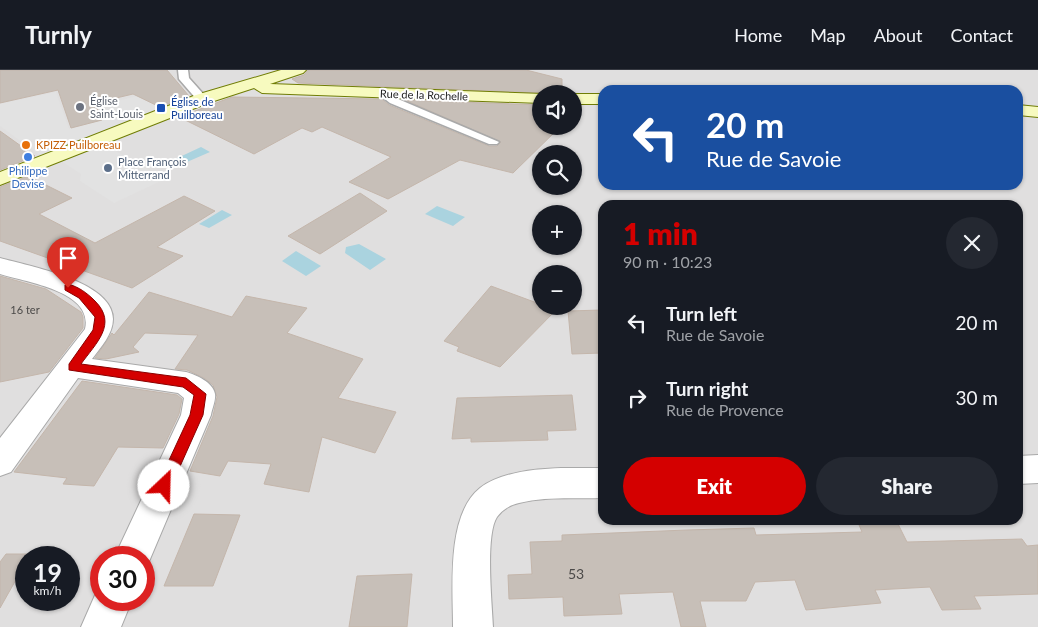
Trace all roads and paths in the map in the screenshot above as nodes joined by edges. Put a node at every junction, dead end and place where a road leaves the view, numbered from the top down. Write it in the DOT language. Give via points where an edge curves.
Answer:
graph roads {
  1 [pos="183,70"];
  2 [pos="299,70"];
  3 [pos="240,87"];
  4 [pos="306,90"];
  5 [pos="384,94"];
  6 [pos="532,98"];
  7 [pos="202,99"];
  8 [pos="582,99"];
  9 [pos="598,99"];
  10 [pos="1023,110"];
  11 [pos="1038,112"];
  12 [pos="492,142"];
  13 [pos="0,179"];
  14 [pos="1,267"];
  15 [pos="73,367"];
  16 [pos="0,462"];
  17 [pos="1038,469"];
  18 [pos="1023,470"];
  19 [pos="598,483"];
  20 [pos="137,546"];
  21 [pos="108,611"];
  22 [pos="101,627"];
  23 [pos="473,627"];
  1 -- 7 [label="lane" via="184,79"];
  2 -- 3 [label="main road"];
  2 -- 4 [label="main road" via="297,81"];
  3 -- 4 [label="main road, Rue de la Rochelle"];
  3 -- 7 [label="main road"];
  4 -- 5 [label="main road, Rue de la Rochelle"];
  5 -- 6 [label="main road, Rue de la Rochelle"];
  5 -- 12 [label="lane"];
  7 -- 13 [label="main road"];
  8 -- 9 [label="main road"];
  10 -- 11 [label="main road"];
  14 -- 15 [label="street" via="54,280 83,295 96,308 101,317 98,331"];
  15 -- 16 [label="street"];
  15 -- 20 [label="street" via="186,383 200,394 196,415"];
  17 -- 18 [label="street"];
  19 -- 23 [label="street" via="536,485 507,491 491,499 481,511 474,534"];
  21 -- 22 [label="street"];
}
